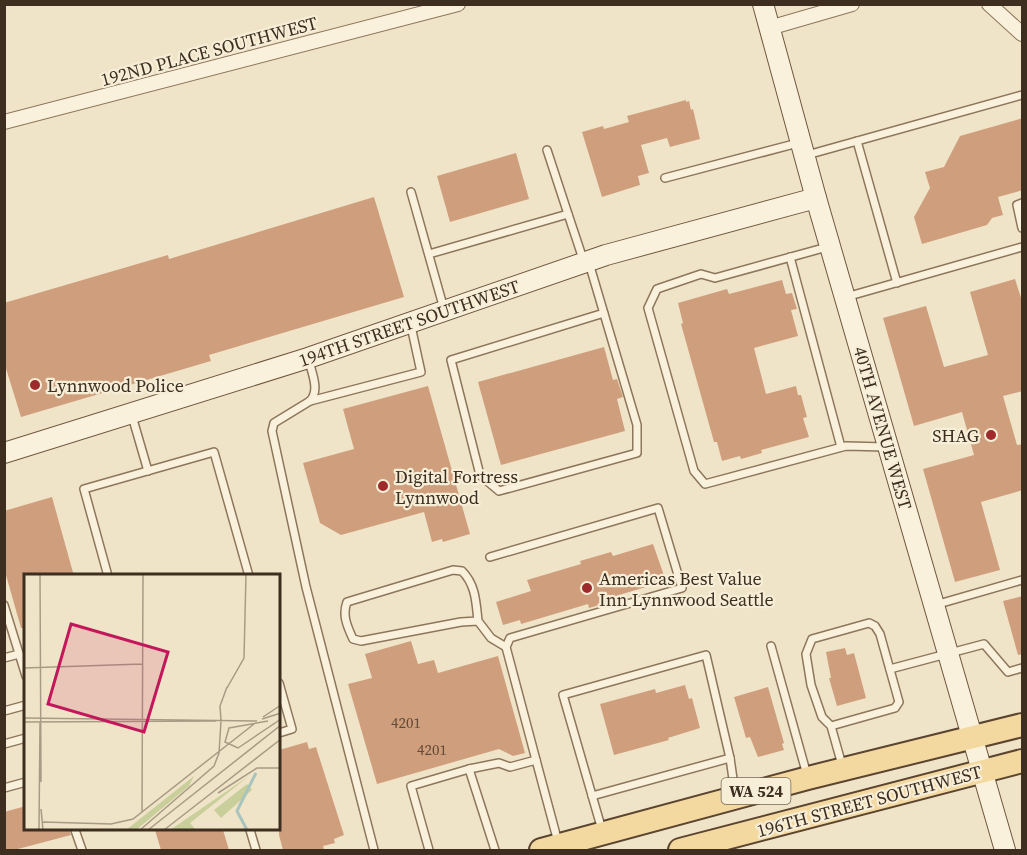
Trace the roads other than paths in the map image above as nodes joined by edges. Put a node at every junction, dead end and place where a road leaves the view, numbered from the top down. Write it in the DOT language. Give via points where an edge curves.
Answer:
graph roads {
  1 [pos="458,4"];
  2 [pos="763,4"];
  3 [pos="852,4"];
  4 [pos="988,4"];
  5 [pos="769,28"];
  6 [pos="1023,34"];
  7 [pos="1023,95"];
  8 [pos="4,122"];
  9 [pos="857,141"];
  10 [pos="802,149"];
  11 [pos="547,150"];
  12 [pos="665,178"];
  13 [pos="411,192"];
  14 [pos="816,198"];
  15 [pos="1023,203"];
  16 [pos="568,214"];
  17 [pos="1023,228"];
  18 [pos="830,246"];
  19 [pos="1023,247"];
  20 [pos="429,254"];
  21 [pos="790,257"];
  22 [pos="586,262"];
  23 [pos="897,283"];
  24 [pos="845,298"];
  25 [pos="444,312"];
  26 [pos="604,313"];
  27 [pos="410,323"];
  28 [pos="308,358"];
  29 [pos="310,401"];
  30 [pos="132,414"];
  31 [pos="842,447"];
  32 [pos="889,447"];
  33 [pos="4,453"];
  34 [pos="148,471"];
  35 [pos="490,557"];
  36 [pos="107,574"];
  37 [pos="248,574"];
  38 [pos="1023,580"];
  39 [pos="4,605"];
  40 [pos="935,605"];
  41 [pos="478,621"];
  42 [pos="771,646"];
  43 [pos="506,647"];
  44 [pos="949,653"];
  45 [pos="19,654"];
  46 [pos="4,658"];
  47 [pos="1023,668"];
  48 [pos="890,669"];
  49 [pos="24,670"];
  50 [pos="280,687"];
  51 [pos="24,706"];
  52 [pos="4,711"];
  53 [pos="1023,725"];
  54 [pos="831,726"];
  55 [pos="280,733"];
  56 [pos="974,738"];
  57 [pos="24,739"];
  58 [pos="4,744"];
  59 [pos="730,758"];
  60 [pos="536,760"];
  61 [pos="1023,761"];
  62 [pos="470,769"];
  63 [pos="843,769"];
  64 [pos="983,771"];
  65 [pos="808,778"];
  66 [pos="24,783"];
  67 [pos="4,788"];
  68 [pos="592,796"];
  69 [pos="735,797"];
  70 [pos="75,831"];
  71 [pos="250,831"];
  72 [pos="603,832"];
  73 [pos="550,847"];
  74 [pos="703,848"];
  75 [pos="82,850"];
  76 [pos="256,850"];
  77 [pos="375,850"];
  78 [pos="429,850"];
  79 [pos="495,850"];
  80 [pos="680,850"];
  81 [pos="1005,850"];
  1 -- 8 [label="street, 192ND PLACE SOUTHWEST"];
  2 -- 5 [label="street, 40TH AVENUE WEST"];
  3 -- 5 [label="street"];
  4 -- 6 [label="street"];
  5 -- 10 [label="street, 40TH AVENUE WEST"];
  7 -- 9 [label="lane"];
  9 -- 10 [label="lane"];
  9 -- 23 [label="lane"];
  10 -- 12 [label="lane"];
  10 -- 14 [label="street, 40TH AVENUE WEST"];
  11 -- 16 [label="lane"];
  13 -- 20 [label="lane"];
  14 -- 18 [label="street, 40TH AVENUE WEST"];
  14 -- 22 [label="street, 194TH STREET SOUTHWEST"];
  15 -- 17 [label="lane" via="1017,205"];
  16 -- 20 [label="lane"];
  16 -- 22 [label="lane"];
  18 -- 21 [label="lane"];
  18 -- 24 [label="street, 40TH AVENUE WEST"];
  19 -- 23 [label="lane"];
  20 -- 25 [label="lane"];
  21 -- 31 [label="lane"];
  21 -- 31 [label="lane" via="716,278 701,274 657,289 648,308 694,471 705,484"];
  22 -- 25 [label="street, 194TH STREET SOUTHWEST"];
  22 -- 26 [label="lane"];
  23 -- 24 [label="lane"];
  24 -- 32 [label="street, 40TH AVENUE WEST"];
  25 -- 27 [label="street, 194TH STREET SOUTHWEST"];
  26 -- 26 [label="lane" via="637,425 637,453 499,491 480,475 451,360"];
  27 -- 28 [label="street, 194TH STREET SOUTHWEST"];
  27 -- 29 [label="lane" via="421,372"];
  28 -- 29 [label="lane" via="316,390"];
  28 -- 30 [label="street, 194TH STREET SOUTHWEST"];
  29 -- 77 [label="lane" via="274,423 272,430 306,587"];
  30 -- 33 [label="street, 194TH STREET SOUTHWEST"];
  30 -- 34 [label="lane"];
  31 -- 32 [label="lane"];
  32 -- 40 [label="street, 40TH AVENUE WEST"];
  34 -- 36 [label="lane" via="84,489"];
  34 -- 37 [label="lane" via="214,452"];
  35 -- 43 [label="lane" via="658,508 682,588 510,638"];
  38 -- 40 [label="lane"];
  39 -- 45 [label="lane"];
  40 -- 44 [label="street, 40TH AVENUE WEST"];
  41 -- 41 [label="lane" via="361,641 353,639 343,611 347,602 368,594 462,570 475,593"];
  41 -- 43 [label="lane" via="491,638"];
  42 -- 65 [label="lane"];
  43 -- 60 [label="lane"];
  44 -- 47 [label="lane" via="984,644 1008,672"];
  44 -- 48 [label="lane"];
  44 -- 56 [label="street, 40TH AVENUE WEST"];
  45 -- 46 [label="lane"];
  45 -- 49 [label="lane"];
  48 -- 54 [label="lane" via="899,702 895,708"];
  48 -- 54 [label="lane" via="880,634 868,623 812,639 806,654 811,685 822,717"];
  50 -- 55 [label="lane" via="292,729"];
  51 -- 52 [label="lane"];
  53 -- 56 [label="main road, 196TH STREET SOUTHWEST / WA 524"];
  54 -- 63 [label="lane"];
  56 -- 63 [label="main road, 196TH STREET SOUTHWEST / WA 524"];
  56 -- 64 [label="street, 40TH AVENUE WEST"];
  57 -- 58 [label="lane"];
  59 -- 68 [label="lane"];
  59 -- 68 [label="lane" via="706,655 563,695"];
  59 -- 69 [label="lane"];
  60 -- 62 [label="lane" via="510,767 499,764"];
  60 -- 73 [label="lane"];
  61 -- 64 [label="main road, 196TH STREET SOUTHWEST / WA 524"];
  62 -- 78 [label="lane" via="411,786"];
  62 -- 79 [label="lane"];
  63 -- 65 [label="main road, 196TH STREET SOUTHWEST / WA 524"];
  64 -- 74 [label="main road, 196TH STREET SOUTHWEST / WA 524"];
  64 -- 81 [label="street, 40TH AVENUE WEST"];
  65 -- 69 [label="main road, 196TH STREET SOUTHWEST / WA 524"];
  66 -- 67 [label="lane"];
  68 -- 72 [label="lane"];
  69 -- 72 [label="main road, 196TH STREET SOUTHWEST / WA 524"];
  70 -- 75 [label="lane"];
  71 -- 76 [label="lane"];
  72 -- 73 [label="main road, 196TH STREET SOUTHWEST / WA 524"];
  74 -- 80 [label="main road, 196TH STREET SOUTHWEST / WA 524"];
}
